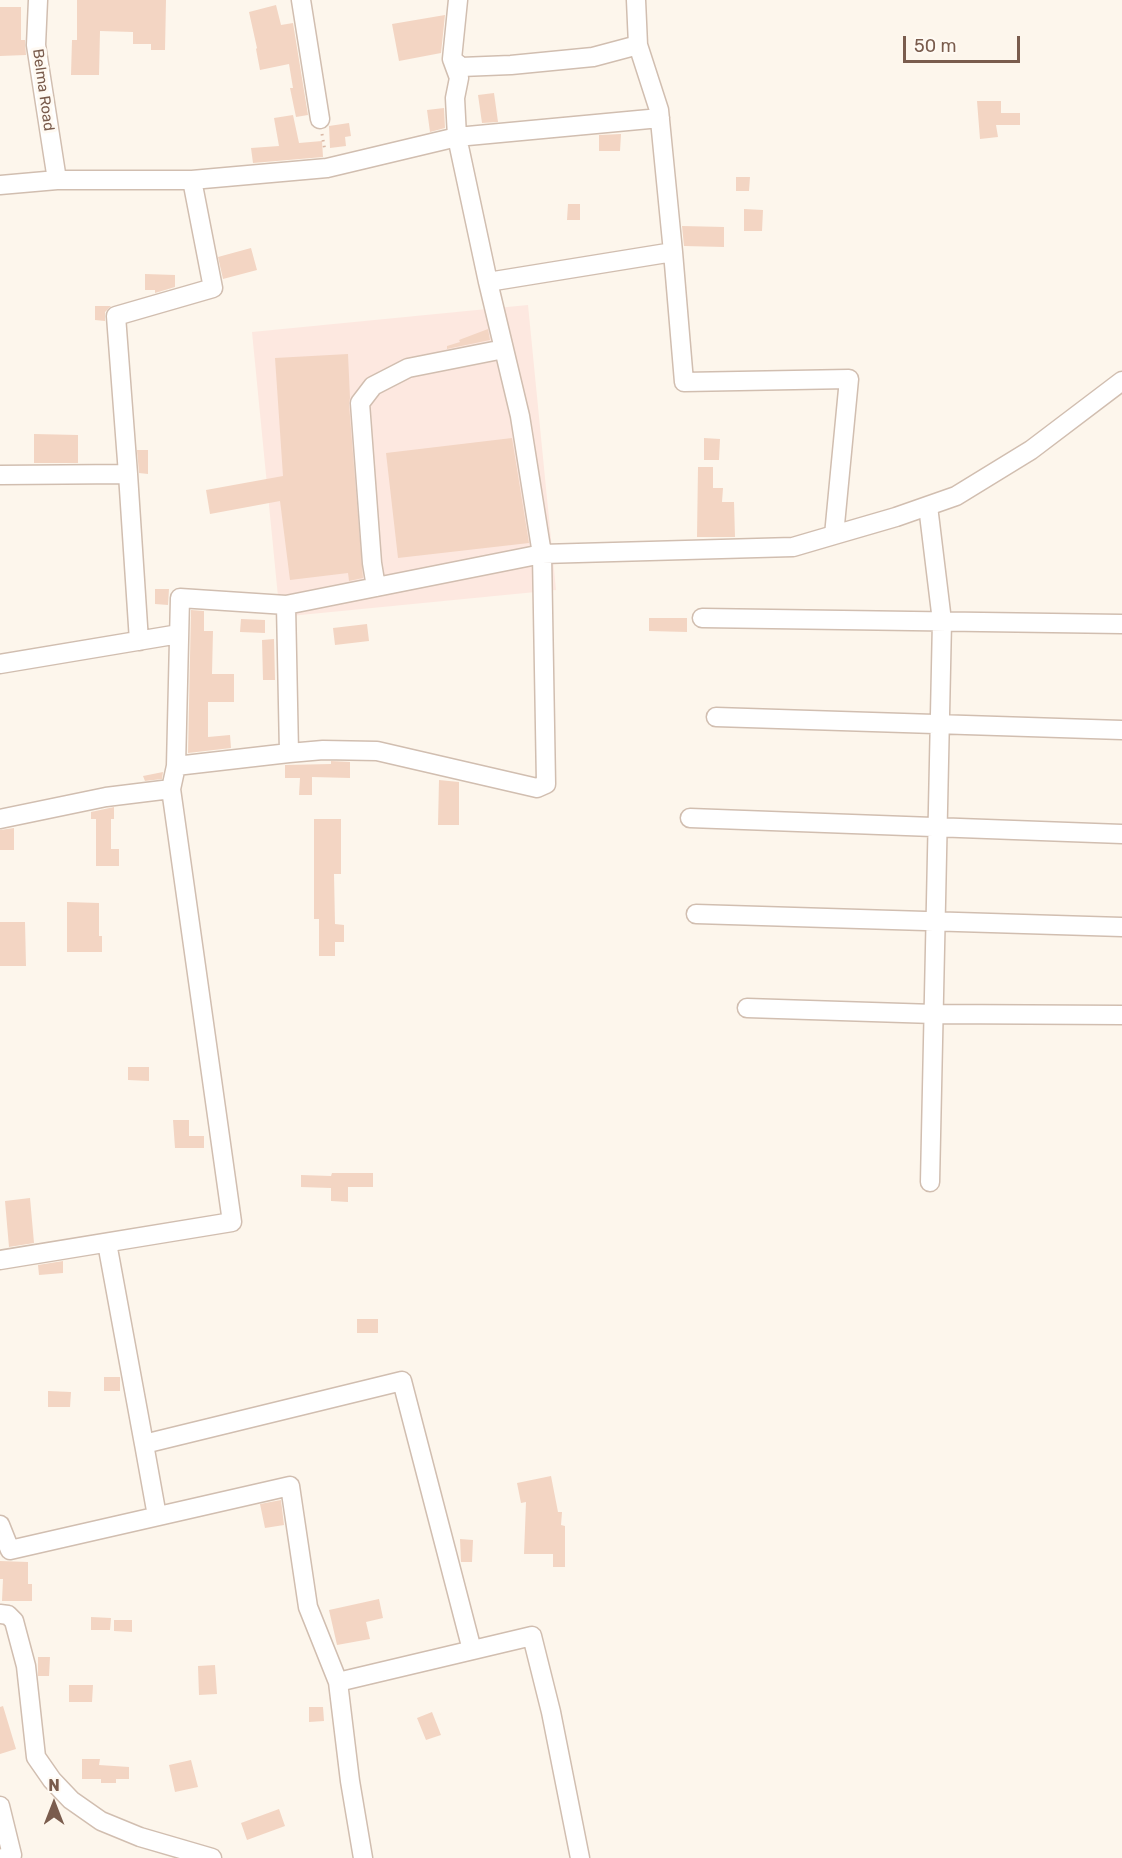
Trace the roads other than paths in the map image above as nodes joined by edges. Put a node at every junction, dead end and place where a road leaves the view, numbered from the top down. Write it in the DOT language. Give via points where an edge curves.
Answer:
graph roads {
  1 [pos="38,0"];
  2 [pos="301,0"];
  3 [pos="458,0"];
  4 [pos="636,0"];
  5 [pos="638,45"];
  6 [pos="452,59"];
  7 [pos="660,118"];
  8 [pos="320,119"];
  9 [pos="457,137"];
  10 [pos="57,180"];
  11 [pos="192,180"];
  12 [pos="0,185"];
  13 [pos="673,252"];
  14 [pos="488,282"];
  15 [pos="504,349"];
  16 [pos="1122,381"];
  17 [pos="128,474"];
  18 [pos="0,475"];
  19 [pos="928,506"];
  20 [pos="834,535"];
  21 [pos="542,554"];
  22 [pos="376,587"];
  23 [pos="286,605"];
  24 [pos="702,618"];
  25 [pos="942,621"];
  26 [pos="1122,624"];
  27 [pos="179,634"];
  28 [pos="139,641"];
  29 [pos="0,664"];
  30 [pos="716,717"];
  31 [pos="940,724"];
  32 [pos="1122,730"];
  33 [pos="288,753"];
  34 [pos="176,766"];
  35 [pos="171,789"];
  36 [pos="690,818"];
  37 [pos="0,819"];
  38 [pos="938,828"];
  39 [pos="1122,834"];
  40 [pos="696,914"];
  41 [pos="936,922"];
  42 [pos="1122,927"];
  43 [pos="747,1008"];
  44 [pos="934,1014"];
  45 [pos="1122,1015"];
  46 [pos="930,1182"];
  47 [pos="107,1243"];
  48 [pos="0,1260"];
  49 [pos="144,1444"];
  50 [pos="157,1516"];
  51 [pos="0,1525"];
  52 [pos="0,1614"];
  53 [pos="472,1650"];
  54 [pos="338,1682"];
  55 [pos="0,1806"];
  56 [pos="3,1858"];
  57 [pos="212,1858"];
  58 [pos="363,1858"];
  59 [pos="580,1858"];
  1 -- 10 [label="street, Belma Road" via="36,45"];
  2 -- 8 [label="street"];
  3 -- 6 [label="street"];
  4 -- 5 [label="street"];
  5 -- 6 [label="street" via="593,57 510,65 461,67"];
  5 -- 7 [label="street"];
  6 -- 9 [label="street" via="459,78 455,98"];
  7 -- 9 [label="street"];
  7 -- 13 [label="street"];
  9 -- 11 [label="street" via="327,168"];
  9 -- 14 [label="street"];
  10 -- 11 [label="street"];
  10 -- 12 [label="street"];
  11 -- 17 [label="street" via="213,288 116,315"];
  13 -- 14 [label="street"];
  13 -- 20 [label="street" via="684,382 849,379"];
  14 -- 15 [label="street"];
  15 -- 21 [label="street" via="520,416"];
  15 -- 22 [label="street" via="408,368 373,386 360,403"];
  16 -- 19 [label="street" via="1031,450 956,496"];
  17 -- 18 [label="street"];
  17 -- 28 [label="street"];
  19 -- 20 [label="street"];
  19 -- 25 [label="street"];
  20 -- 21 [label="street" via="793,547"];
  21 -- 22 [label="street"];
  21 -- 33 [label="street" via="546,784 537,788 513,784 377,750"];
  22 -- 23 [label="street"];
  23 -- 27 [label="street" via="180,598"];
  23 -- 33 [label="street"];
  24 -- 25 [label="street"];
  25 -- 26 [label="street"];
  25 -- 31 [label="street"];
  27 -- 28 [label="street"];
  27 -- 34 [label="street"];
  28 -- 29 [label="street"];
  30 -- 31 [label="street"];
  31 -- 32 [label="street"];
  31 -- 38 [label="street"];
  33 -- 34 [label="street"];
  34 -- 35 [label="street"];
  35 -- 37 [label="street" via="106,797"];
  35 -- 47 [label="street" via="232,1222"];
  36 -- 38 [label="street"];
  38 -- 39 [label="street"];
  38 -- 41 [label="street"];
  40 -- 41 [label="street"];
  41 -- 42 [label="street"];
  41 -- 44 [label="street"];
  43 -- 44 [label="street"];
  44 -- 45 [label="street"];
  44 -- 46 [label="street"];
  47 -- 48 [label="street"];
  47 -- 49 [label="street"];
  49 -- 50 [label="street"];
  49 -- 53 [label="street" via="402,1381"];
  50 -- 51 [label="street" via="10,1550"];
  50 -- 54 [label="street" via="290,1486 308,1607"];
  52 -- 57 [label="street" via="14,1621 26,1666 36,1757 52,1780 71,1800 101,1821"];
  53 -- 54 [label="street"];
  53 -- 59 [label="street" via="532,1636"];
  54 -- 58 [label="street"];
  55 -- 56 [label="street" via="12,1855"];
}
